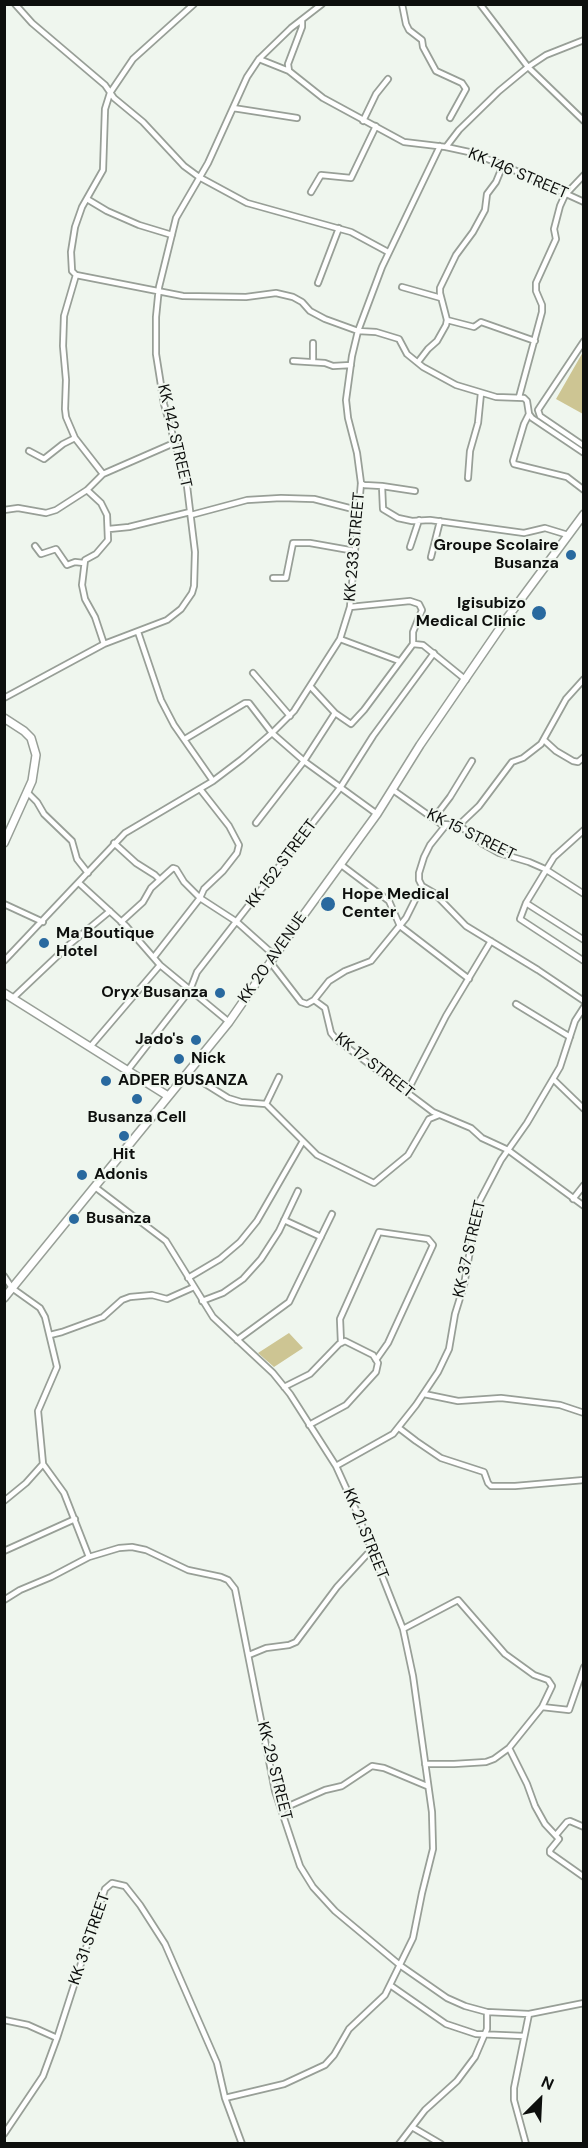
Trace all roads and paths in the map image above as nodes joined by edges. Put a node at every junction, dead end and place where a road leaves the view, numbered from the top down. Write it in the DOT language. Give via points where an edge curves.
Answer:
graph roads {
  1 [pos="15,4"];
  2 [pos="194,4"];
  3 [pos="322,4"];
  4 [pos="402,4"];
  5 [pos="480,4"];
  6 [pos="302,21"];
  7 [pos="584,40"];
  8 [pos="259,59"];
  9 [pos="528,67"];
  10 [pos="289,71"];
  11 [pos="388,79"];
  12 [pos="110,93"];
  13 [pos="233,108"];
  14 [pos="297,118"];
  15 [pos="450,118"];
  16 [pos="363,121"];
  17 [pos="584,121"];
  18 [pos="376,126"];
  19 [pos="443,146"];
  20 [pos="503,165"];
  21 [pos="584,175"];
  22 [pos="199,177"];
  23 [pos="311,192"];
  24 [pos="565,195"];
  25 [pos="87,199"];
  26 [pos="584,202"];
  27 [pos="339,228"];
  28 [pos="172,235"];
  29 [pos="388,252"];
  30 [pos="76,275"];
  31 [pos="318,283"];
  32 [pos="402,287"];
  33 [pos="159,292"];
  34 [pos="441,298"];
  35 [pos="447,320"];
  36 [pos="358,331"];
  37 [pos="535,341"];
  38 [pos="584,341"];
  39 [pos="313,344"];
  40 [pos="293,361"];
  41 [pos="313,362"];
  42 [pos="418,362"];
  43 [pos="351,365"];
  44 [pos="481,393"];
  45 [pos="519,398"];
  46 [pos="529,414"];
  47 [pos="75,438"];
  48 [pos="174,443"];
  49 [pos="584,446"];
  50 [pos="29,451"];
  51 [pos="584,453"];
  52 [pos="103,474"];
  53 [pos="468,478"];
  54 [pos="361,483"];
  55 [pos="382,486"];
  56 [pos="87,490"];
  57 [pos="584,490"];
  58 [pos="415,491"];
  59 [pos="4,510"];
  60 [pos="357,510"];
  61 [pos="190,514"];
  62 [pos="584,514"];
  63 [pos="418,520"];
  64 [pos="440,521"];
  65 [pos="109,529"];
  66 [pos="568,535"];
  67 [pos="35,546"];
  68 [pos="410,547"];
  69 [pos="355,551"];
  70 [pos="431,556"];
  71 [pos="84,563"];
  72 [pos="273,578"];
  73 [pos="350,607"];
  74 [pos="138,632"];
  75 [pos="340,639"];
  76 [pos="104,644"];
  77 [pos="413,644"];
  78 [pos="434,653"];
  79 [pos="399,660"];
  80 [pos="254,673"];
  81 [pos="584,679"];
  82 [pos="466,680"];
  83 [pos="310,686"];
  84 [pos="4,698"];
  85 [pos="335,713"];
  86 [pos="290,716"];
  87 [pos="4,718"];
  88 [pos="272,733"];
  89 [pos="185,739"];
  90 [pos="544,740"];
  91 [pos="584,758"];
  92 [pos="304,761"];
  93 [pos="472,761"];
  94 [pos="213,781"];
  95 [pos="340,788"];
  96 [pos="200,789"];
  97 [pos="393,790"];
  98 [pos="28,793"];
  99 [pos="377,814"];
  100 [pos="434,818"];
  101 [pos="256,824"];
  102 [pos="446,825"];
  103 [pos="459,825"];
  104 [pos="584,830"];
  105 [pos="4,843"];
  106 [pos="114,843"];
  107 [pos="340,864"];
  108 [pos="546,869"];
  109 [pos="88,873"];
  110 [pos="160,880"];
  111 [pos="80,883"];
  112 [pos="422,886"];
  113 [pos="584,894"];
  114 [pos="200,898"];
  115 [pos="526,903"];
  116 [pos="4,904"];
  117 [pos="110,911"];
  118 [pos="43,921"];
  119 [pos="121,922"];
  120 [pos="237,922"];
  121 [pos="400,926"];
  122 [pos="584,940"];
  123 [pos="491,941"];
  124 [pos="154,957"];
  125 [pos="273,959"];
  126 [pos="584,961"];
  127 [pos="4,962"];
  128 [pos="160,965"];
  129 [pos="470,979"];
  130 [pos="190,990"];
  131 [pos="4,993"];
  132 [pos="13,998"];
  133 [pos="314,1000"];
  134 [pos="584,1000"];
  135 [pos="516,1004"];
  136 [pos="584,1007"];
  137 [pos="229,1022"];
  138 [pos="570,1037"];
  139 [pos="90,1048"];
  140 [pos="127,1071"];
  141 [pos="188,1073"];
  142 [pos="279,1077"];
  143 [pos="553,1079"];
  144 [pos="408,1092"];
  145 [pos="168,1096"];
  146 [pos="266,1104"];
  147 [pos="584,1109"];
  148 [pos="439,1115"];
  149 [pos="303,1141"];
  150 [pos="508,1150"];
  151 [pos="584,1185"];
  152 [pos="95,1187"];
  153 [pos="298,1191"];
  154 [pos="573,1199"];
  155 [pos="584,1206"];
  156 [pos="332,1214"];
  157 [pos="284,1220"];
  158 [pos="321,1237"];
  159 [pos="4,1276"];
  160 [pos="189,1278"];
  161 [pos="194,1287"];
  162 [pos="12,1288"];
  163 [pos="4,1298"];
  164 [pos="202,1301"];
  165 [pos="50,1335"];
  166 [pos="237,1340"];
  167 [pos="341,1343"];
  168 [pos="376,1360"];
  169 [pos="284,1387"];
  170 [pos="424,1394"];
  171 [pos="584,1413"];
  172 [pos="309,1425"];
  173 [pos="399,1428"];
  174 [pos="42,1464"];
  175 [pos="336,1466"];
  176 [pos="584,1480"];
  177 [pos="4,1501"];
  178 [pos="75,1519"];
  179 [pos="371,1550"];
  180 [pos="4,1551"];
  181 [pos="89,1557"];
  182 [pos="4,1600"];
  183 [pos="403,1629"];
  184 [pos="249,1655"];
  185 [pos="584,1667"];
  186 [pos="542,1707"];
  187 [pos="509,1748"];
  188 [pos="425,1764"];
  189 [pos="427,1786"];
  190 [pos="282,1809"];
  191 [pos="584,1827"];
  192 [pos="556,1835"];
  193 [pos="584,1877"];
  194 [pos="401,1966"];
  195 [pos="390,1985"];
  196 [pos="584,2003"];
  197 [pos="487,2013"];
  198 [pos="529,2014"];
  199 [pos="4,2020"];
  200 [pos="485,2034"];
  201 [pos="524,2036"];
  202 [pos="57,2038"];
  203 [pos="225,2098"];
  204 [pos="4,2124"];
  205 [pos="11,2125"];
  206 [pos="412,2127"];
  207 [pos="4,2134"];
  208 [pos="242,2144"];
  209 [pos="399,2144"];
  210 [pos="441,2144"];
  211 [pos="526,2144"];
  1 -- 12 [label="street"];
  2 -- 12 [label="street" via="133,59"];
  3 -- 6 [label="street, KK 142 STREET"];
  4 -- 15 [label="street" via="406,24 422,40 436,71 462,83 466,89"];
  5 -- 9 [label="street"];
  6 -- 8 [label="street, KK 142 STREET"];
  6 -- 10 [label="street"];
  7 -- 9 [label="street, KK 233 STREET"];
  8 -- 10 [label="street, KK 146 STREET"];
  8 -- 13 [label="street, KK 142 STREET"];
  9 -- 17 [label="street"];
  9 -- 19 [label="street, KK 233 STREET"];
  10 -- 16 [label="street, KK 146 STREET" via="323,98"];
  11 -- 16 [label="street"];
  12 -- 22 [label="street"];
  12 -- 25 [label="street" via="105,110 104,170"];
  13 -- 14 [label="street"];
  13 -- 22 [label="street, KK 142 STREET"];
  16 -- 18 [label="street, KK 146 STREET"];
  18 -- 19 [label="street, KK 146 STREET" via="404,142"];
  18 -- 23 [label="street" via="351,178 321,175"];
  19 -- 20 [label="street, KK 146 STREET"];
  19 -- 29 [label="street, KK 233 STREET"];
  20 -- 24 [label="street, KK 146 STREET"];
  20 -- 34 [label="street" via="487,194 485,210 474,232 443,281"];
  21 -- 24 [label="street"];
  22 -- 27 [label="street" via="252,205"];
  22 -- 28 [label="street, KK 142 STREET" via="179,211"];
  24 -- 26 [label="street, KK 146 STREET"];
  24 -- 37 [label="street" via="556,214 556,239 536,283 542,305"];
  25 -- 28 [label="street" via="140,225"];
  25 -- 30 [label="street" via="75,227 71,252 71,270"];
  27 -- 29 [label="street"];
  27 -- 31 [label="street"];
  28 -- 33 [label="street, KK 142 STREET"];
  29 -- 36 [label="street, KK 233 STREET"];
  30 -- 33 [label="street"];
  30 -- 47 [label="street" via="64,316 63,346 66,417"];
  32 -- 34 [label="street"];
  33 -- 36 [label="street" via="195,297 281,294 298,299 316,315"];
  33 -- 48 [label="street, KK 142 STREET" via="156,354"];
  34 -- 35 [label="street"];
  35 -- 37 [label="street" via="474,327 481,322"];
  35 -- 42 [label="street" via="438,341"];
  36 -- 42 [label="street" via="399,339 407,354"];
  36 -- 43 [label="street, KK 233 STREET"];
  37 -- 45 [label="street"];
  38 -- 49 [label="street" via="538,410 540,416"];
  39 -- 41 [label="street"];
  40 -- 41 [label="street"];
  41 -- 43 [label="street"];
  42 -- 44 [label="street" via="449,382"];
  43 -- 54 [label="street, KK 233 STREET" via="346,400"];
  44 -- 45 [label="street"];
  44 -- 53 [label="street"];
  45 -- 46 [label="street" via="526,400"];
  46 -- 51 [label="street"];
  46 -- 57 [label="street" via="514,464 567,477"];
  47 -- 50 [label="street" via="44,459"];
  47 -- 52 [label="street"];
  48 -- 52 [label="street"];
  48 -- 61 [label="street, KK 142 STREET" via="185,477"];
  52 -- 56 [label="street"];
  54 -- 55 [label="street"];
  54 -- 60 [label="street, KK 233 STREET"];
  55 -- 58 [label="street"];
  55 -- 63 [label="street" via="383,509 398,518"];
  56 -- 59 [label="street" via="50,512"];
  56 -- 65 [label="street" via="107,512"];
  60 -- 61 [label="street" via="314,499 281,498 247,500"];
  60 -- 69 [label="street, KK 233 STREET"];
  61 -- 65 [label="street"];
  61 -- 74 [label="street, KK 142 STREET" via="195,552 192,593 167,620"];
  62 -- 66 [label="main road, KK 20 AVENUE"];
  63 -- 64 [label="street"];
  63 -- 68 [label="street"];
  64 -- 66 [label="street" via="524,533 545,528"];
  64 -- 70 [label="street"];
  65 -- 71 [label="street" via="106,543"];
  66 -- 82 [label="main road, KK 20 AVENUE"];
  67 -- 71 [label="street" via="41,554 56,549 67,565"];
  69 -- 72 [label="street" via="293,543 286,578"];
  69 -- 73 [label="street, KK 233 STREET"];
  71 -- 76 [label="street" via="85,600"];
  73 -- 75 [label="street, KK 233 STREET"];
  73 -- 77 [label="street" via="410,601 419,604 422,610"];
  74 -- 76 [label="street, KK 142 STREET"];
  74 -- 89 [label="street" via="161,700"];
  75 -- 79 [label="street"];
  75 -- 83 [label="street, KK 233 STREET"];
  76 -- 84 [label="street, KK 142 STREET"];
  77 -- 78 [label="street" via="423,645"];
  77 -- 79 [label="street"];
  78 -- 82 [label="street"];
  78 -- 95 [label="street, KK 152 STREET"];
  79 -- 85 [label="street" via="352,724"];
  80 -- 86 [label="street"];
  81 -- 90 [label="street" via="566,699"];
  82 -- 97 [label="main road, KK 20 AVENUE"];
  83 -- 85 [label="street"];
  83 -- 86 [label="street, KK 233 STREET"];
  85 -- 92 [label="street"];
  86 -- 88 [label="street, KK 233 STREET"];
  87 -- 98 [label="main road" via="24,731 33,744 36,761"];
  88 -- 89 [label="street" via="246,702"];
  88 -- 92 [label="street"];
  88 -- 94 [label="street, KK 233 STREET"];
  89 -- 94 [label="street"];
  90 -- 91 [label="street" via="573,761"];
  90 -- 103 [label="street" via="535,750 512,762 479,806"];
  92 -- 95 [label="street"];
  92 -- 101 [label="street"];
  93 -- 100 [label="street"];
  94 -- 96 [label="street, KK 233 STREET"];
  95 -- 99 [label="street"];
  95 -- 120 [label="street, KK 152 STREET"];
  96 -- 106 [label="street, KK 233 STREET" via="141,822"];
  96 -- 114 [label="street" via="239,848"];
  97 -- 99 [label="main road, KK 20 AVENUE"];
  97 -- 100 [label="street, KK 15 STREET"];
  98 -- 105 [label="main road"];
  98 -- 109 [label="street" via="72,841 79,863"];
  99 -- 107 [label="main road, KK 20 AVENUE"];
  100 -- 102 [label="street, KK 15 STREET"];
  102 -- 103 [label="street, KK 15 STREET"];
  102 -- 112 [label="street" via="430,845 420,867"];
  103 -- 108 [label="street, KK 15 STREET" via="499,853"];
  104 -- 108 [label="street" via="559,851"];
  106 -- 109 [label="street, KK 233 STREET"];
  106 -- 110 [label="street"];
  107 -- 121 [label="street" via="389,902"];
  107 -- 125 [label="main road, KK 20 AVENUE"];
  108 -- 113 [label="street, KK 15 STREET"];
  108 -- 115 [label="street"];
  109 -- 111 [label="street, KK 233 STREET"];
  110 -- 114 [label="street" via="175,868"];
  110 -- 119 [label="street"];
  111 -- 117 [label="street"];
  111 -- 118 [label="street, KK 233 STREET"];
  112 -- 121 [label="street"];
  112 -- 123 [label="street" via="462,922"];
  114 -- 120 [label="street"];
  114 -- 124 [label="street"];
  115 -- 122 [label="street"];
  115 -- 126 [label="street" via="520,919"];
  116 -- 118 [label="street"];
  117 -- 119 [label="street"];
  117 -- 132 [label="street"];
  118 -- 127 [label="street, KK 233 STREET"];
  119 -- 124 [label="street"];
  120 -- 125 [label="street"];
  120 -- 130 [label="street, KK 152 STREET" via="196,972"];
  121 -- 129 [label="street"];
  121 -- 133 [label="street" via="371,961 329,981"];
  123 -- 129 [label="street"];
  123 -- 134 [label="street"];
  124 -- 128 [label="street"];
  125 -- 133 [label="street" via="301,1002"];
  125 -- 137 [label="main road, KK 20 AVENUE"];
  128 -- 130 [label="street"];
  128 -- 139 [label="street"];
  129 -- 144 [label="street" via="446,1016"];
  130 -- 137 [label="street"];
  130 -- 140 [label="street, KK 152 STREET"];
  131 -- 132 [label="main road"];
  132 -- 139 [label="main road"];
  133 -- 144 [label="street, KK 17 STREET" via="326,1010 336,1039"];
  135 -- 138 [label="street"];
  136 -- 138 [label="street, KK 37 STREET"];
  137 -- 141 [label="main road, KK 20 AVENUE"];
  138 -- 143 [label="street, KK 37 STREET"];
  139 -- 140 [label="main road"];
  140 -- 145 [label="main road"];
  141 -- 145 [label="main road, KK 20 AVENUE"];
  141 -- 146 [label="street" via="228,1098"];
  142 -- 146 [label="street"];
  143 -- 147 [label="street"];
  143 -- 150 [label="street, KK 37 STREET"];
  144 -- 148 [label="street, KK 17 STREET"];
  145 -- 152 [label="main road, KK 20 AVENUE"];
  146 -- 149 [label="street"];
  148 -- 149 [label="street" via="429,1119 408,1155 375,1183 323,1158"];
  148 -- 150 [label="street, KK 17 STREET"];
  149 -- 160 [label="street" via="257,1221 240,1242"];
  150 -- 154 [label="street, KK 17 STREET"];
  150 -- 170 [label="street, KK 37 STREET" via="478,1204 447,1355"];
  151 -- 154 [label="street"];
  152 -- 160 [label="street, KK 21 STREET" via="166,1241"];
  152 -- 162 [label="main road, KK 20 AVENUE"];
  153 -- 157 [label="street"];
  154 -- 155 [label="street, KK 17 STREET"];
  156 -- 158 [label="street"];
  157 -- 158 [label="street"];
  157 -- 164 [label="street" via="261,1259 243,1279"];
  158 -- 166 [label="street" via="290,1302"];
  159 -- 162 [label="street"];
  160 -- 161 [label="street, KK 21 STREET"];
  161 -- 164 [label="street, KK 21 STREET"];
  161 -- 165 [label="street" via="167,1299 152,1295 130,1297 103,1317"];
  162 -- 163 [label="main road, KK 20 AVENUE"];
  162 -- 165 [label="street" via="40,1308"];
  164 -- 166 [label="street, KK 21 STREET"];
  165 -- 174 [label="street" via="57,1367 38,1411"];
  166 -- 169 [label="street, KK 21 STREET"];
  167 -- 168 [label="street" via="345,1341"];
  167 -- 168 [label="street" via="340,1319 379,1232 428,1239 433,1245 388,1343"];
  167 -- 169 [label="street" via="310,1374"];
  168 -- 172 [label="street" via="376,1372 346,1405"];
  169 -- 172 [label="street, KK 21 STREET"];
  170 -- 171 [label="street" via="458,1401 501,1398 560,1405"];
  170 -- 173 [label="street, KK 37 STREET"];
  172 -- 175 [label="street, KK 21 STREET"];
  173 -- 175 [label="street, KK 37 STREET"];
  173 -- 176 [label="street" via="441,1458 484,1472 491,1486"];
  174 -- 177 [label="street"];
  174 -- 178 [label="street" via="64,1493"];
  175 -- 179 [label="street, KK 21 STREET"];
  178 -- 180 [label="street"];
  178 -- 181 [label="street"];
  179 -- 183 [label="street, KK 21 STREET"];
  179 -- 184 [label="street" via="296,1642"];
  181 -- 182 [label="street, KK 29 STREET"];
  181 -- 184 [label="street, KK 29 STREET" via="132,1547 188,1570 228,1580 235,1589"];
  183 -- 186 [label="street" via="458,1600 505,1654 551,1682"];
  183 -- 188 [label="street, KK 21 STREET"];
  184 -- 190 [label="street, KK 29 STREET" via="267,1754"];
  185 -- 186 [label="street" via="569,1710"];
  186 -- 187 [label="street"];
  187 -- 188 [label="street" via="486,1762"];
  187 -- 192 [label="street" via="535,1806"];
  188 -- 189 [label="street, KK 21 STREET"];
  189 -- 190 [label="street" via="376,1765 342,1786"];
  189 -- 194 [label="street, KK 21 STREET" via="433,1849 413,1938"];
  190 -- 194 [label="street, KK 29 STREET" via="300,1866 313,1887 335,1911"];
  191 -- 192 [label="street" via="570,1821"];
  192 -- 193 [label="street" via="559,1839 550,1853"];
  194 -- 195 [label="street, KK 21 STREET"];
  194 -- 197 [label="street, KK 29 STREET" via="447,1998"];
  195 -- 200 [label="street" via="446,2024"];
  195 -- 203 [label="street, KK 21 STREET" via="374,2007 349,2029 325,2065 284,2084"];
  196 -- 198 [label="street, KK 29 STREET"];
  197 -- 198 [label="street, KK 29 STREET"];
  197 -- 200 [label="street"];
  198 -- 201 [label="street"];
  199 -- 202 [label="street"];
  200 -- 201 [label="street"];
  200 -- 206 [label="street" via="475,2057 457,2081"];
  201 -- 211 [label="street" via="514,2100"];
  202 -- 203 [label="street, KK 31 STREET" via="105,1889 119,1883 140,1905 165,1944 217,2063"];
  202 -- 205 [label="street, KK 31 STREET" via="40,2082"];
  203 -- 208 [label="street, KK 31 STREET"];
  204 -- 205 [label="street"];
  205 -- 207 [label="street, KK 31 STREET"];
  206 -- 209 [label="street"];
  206 -- 210 [label="street"];
}
